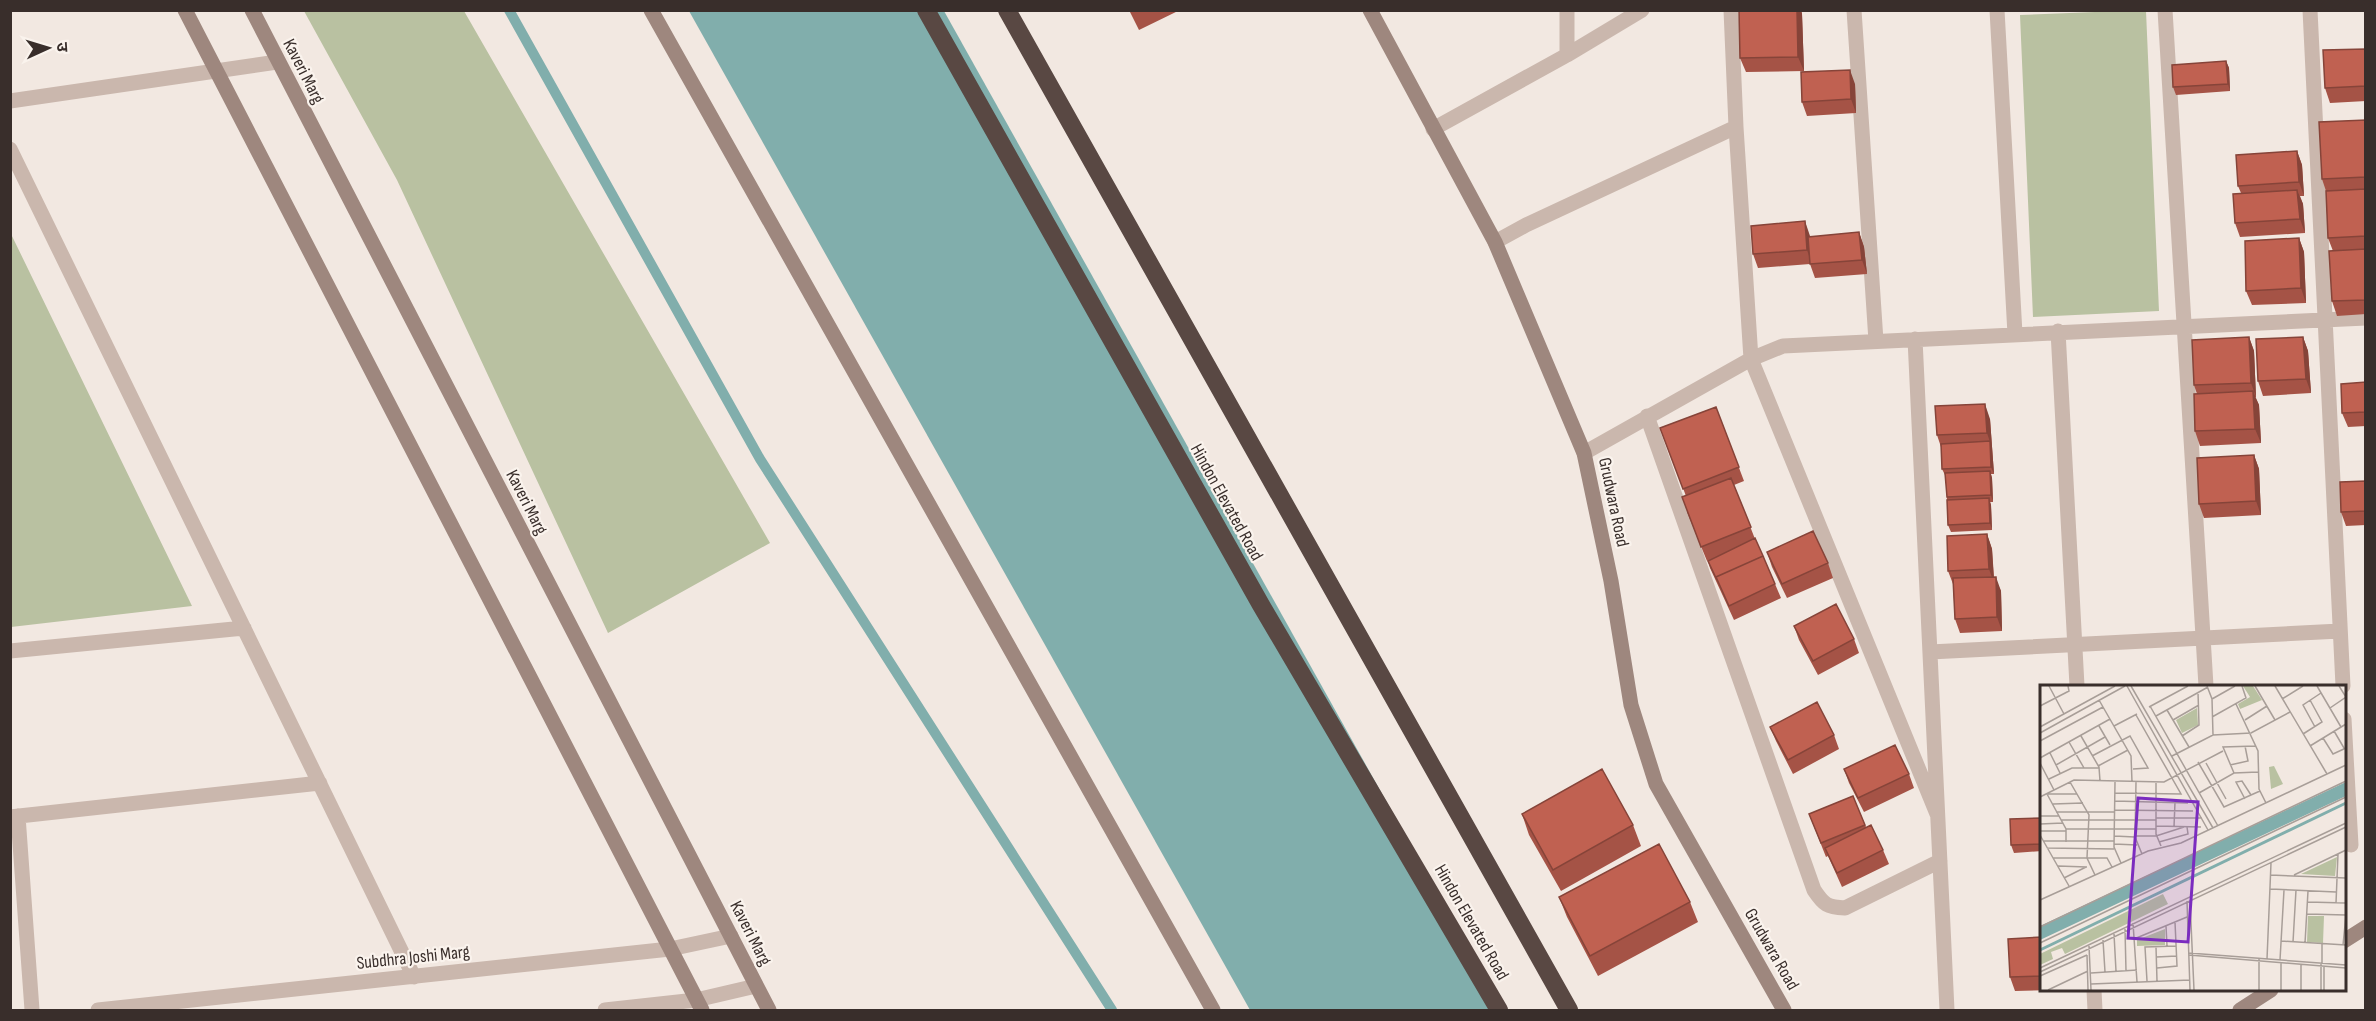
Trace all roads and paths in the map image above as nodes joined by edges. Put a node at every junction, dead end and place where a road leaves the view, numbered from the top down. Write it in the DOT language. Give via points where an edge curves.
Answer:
graph roads {
  1 [pos="185,10"];
  2 [pos="252,10"];
  3 [pos="651,10"];
  4 [pos="926,10"];
  5 [pos="1007,10"];
  6 [pos="1370,10"];
  7 [pos="1567,10"];
  8 [pos="1642,10"];
  9 [pos="1731,10"];
  10 [pos="1854,10"];
  11 [pos="1996,10"];
  12 [pos="2165,10"];
  13 [pos="2310,10"];
  14 [pos="1568,55"];
  15 [pos="277,62"];
  16 [pos="218,71"];
  17 [pos="10,101"];
  18 [pos="1736,127"];
  19 [pos="1433,129"];
  20 [pos="10,149"];
  21 [pos="1495,242"];
  22 [pos="2366,318"];
  23 [pos="2325,320"];
  24 [pos="2184,326"];
  25 [pos="2058,331"];
  26 [pos="2015,334"];
  27 [pos="1915,339"];
  28 [pos="1876,341"];
  29 [pos="1751,359"];
  30 [pos="1647,416"];
  31 [pos="1584,453"];
  32 [pos="244,628"];
  33 [pos="2340,630"];
  34 [pos="2203,638"];
  35 [pos="2075,644"];
  36 [pos="10,651"];
  37 [pos="1929,652"];
  38 [pos="2077,685"];
  39 [pos="2206,685"];
  40 [pos="2343,685"];
  41 [pos="2346,755"];
  42 [pos="320,783"];
  43 [pos="1937,814"];
  44 [pos="14,816"];
  45 [pos="2351,845"];
  46 [pos="1940,861"];
  47 [pos="2366,927"];
  48 [pos="731,936"];
  49 [pos="2346,940"];
  50 [pos="670,949"];
  51 [pos="414,977"];
  52 [pos="756,986"];
  53 [pos="2094,991"];
  54 [pos="2270,991"];
  55 [pos="699,1005"];
  56 [pos="32,1011"];
  57 [pos="98,1011"];
  58 [pos="605,1011"];
  59 [pos="770,1011"];
  60 [pos="1213,1011"];
  61 [pos="1499,1011"];
  62 [pos="1569,1011"];
  63 [pos="1784,1011"];
  64 [pos="1947,1011"];
  65 [pos="2095,1011"];
  66 [pos="2240,1011"];
  1 -- 16 [label="street"];
  2 -- 15 [label="street, Kaveri Marg"];
  3 -- 60 [label="street"];
  4 -- 61 [label="highway, Hindon Elevated Road" via="1261,605"];
  5 -- 62 [label="highway"];
  6 -- 19 [label="street, Grudwara Road"];
  7 -- 14 [label="street"];
  8 -- 14 [label="street"];
  9 -- 18 [label="street"];
  10 -- 28 [label="street"];
  11 -- 26 [label="street"];
  12 -- 24 [label="street"];
  13 -- 23 [label="street"];
  14 -- 19 [label="street"];
  15 -- 16 [label="street"];
  15 -- 48 [label="street, Kaveri Marg"];
  16 -- 17 [label="street"];
  16 -- 50 [label="street"];
  18 -- 21 [label="street"];
  18 -- 29 [label="street"];
  19 -- 21 [label="street, Grudwara Road"];
  20 -- 32 [label="street"];
  21 -- 31 [label="street, Grudwara Road"];
  22 -- 23 [label="street"];
  23 -- 24 [label="street"];
  23 -- 33 [label="street"];
  24 -- 25 [label="street"];
  24 -- 34 [label="street"];
  25 -- 26 [label="street"];
  25 -- 35 [label="street"];
  26 -- 27 [label="street"];
  27 -- 28 [label="street"];
  27 -- 37 [label="street"];
  28 -- 29 [label="street" via="1783,346"];
  29 -- 30 [label="street"];
  29 -- 43 [label="street"];
  30 -- 31 [label="street"];
  30 -- 46 [label="street" via="1814,890 1823,903 1845,908"];
  31 -- 63 [label="street, Grudwara Road" via="1611,581 1631,705 1656,784"];
  32 -- 36 [label="street"];
  32 -- 42 [label="street"];
  33 -- 34 [label="street"];
  33 -- 40 [label="street"];
  34 -- 35 [label="street"];
  34 -- 39 [label="street"];
  35 -- 37 [label="street"];
  35 -- 38 [label="street"];
  37 -- 43 [label="street"];
  41 -- 45 [label="street"];
  42 -- 44 [label="street"];
  42 -- 51 [label="street"];
  43 -- 46 [label="street"];
  44 -- 56 [label="street"];
  46 -- 64 [label="street"];
  47 -- 49 [label="street"];
  48 -- 50 [label="street, Subdhra Joshi Marg"];
  48 -- 52 [label="street, Kaveri Marg"];
  50 -- 51 [label="street, Subdhra Joshi Marg"];
  50 -- 55 [label="street"];
  51 -- 57 [label="street, Subdhra Joshi Marg"];
  52 -- 55 [label="street"];
  52 -- 59 [label="street, Kaveri Marg"];
  53 -- 65 [label="street"];
  54 -- 66 [label="street"];
  55 -- 58 [label="street"];
}
